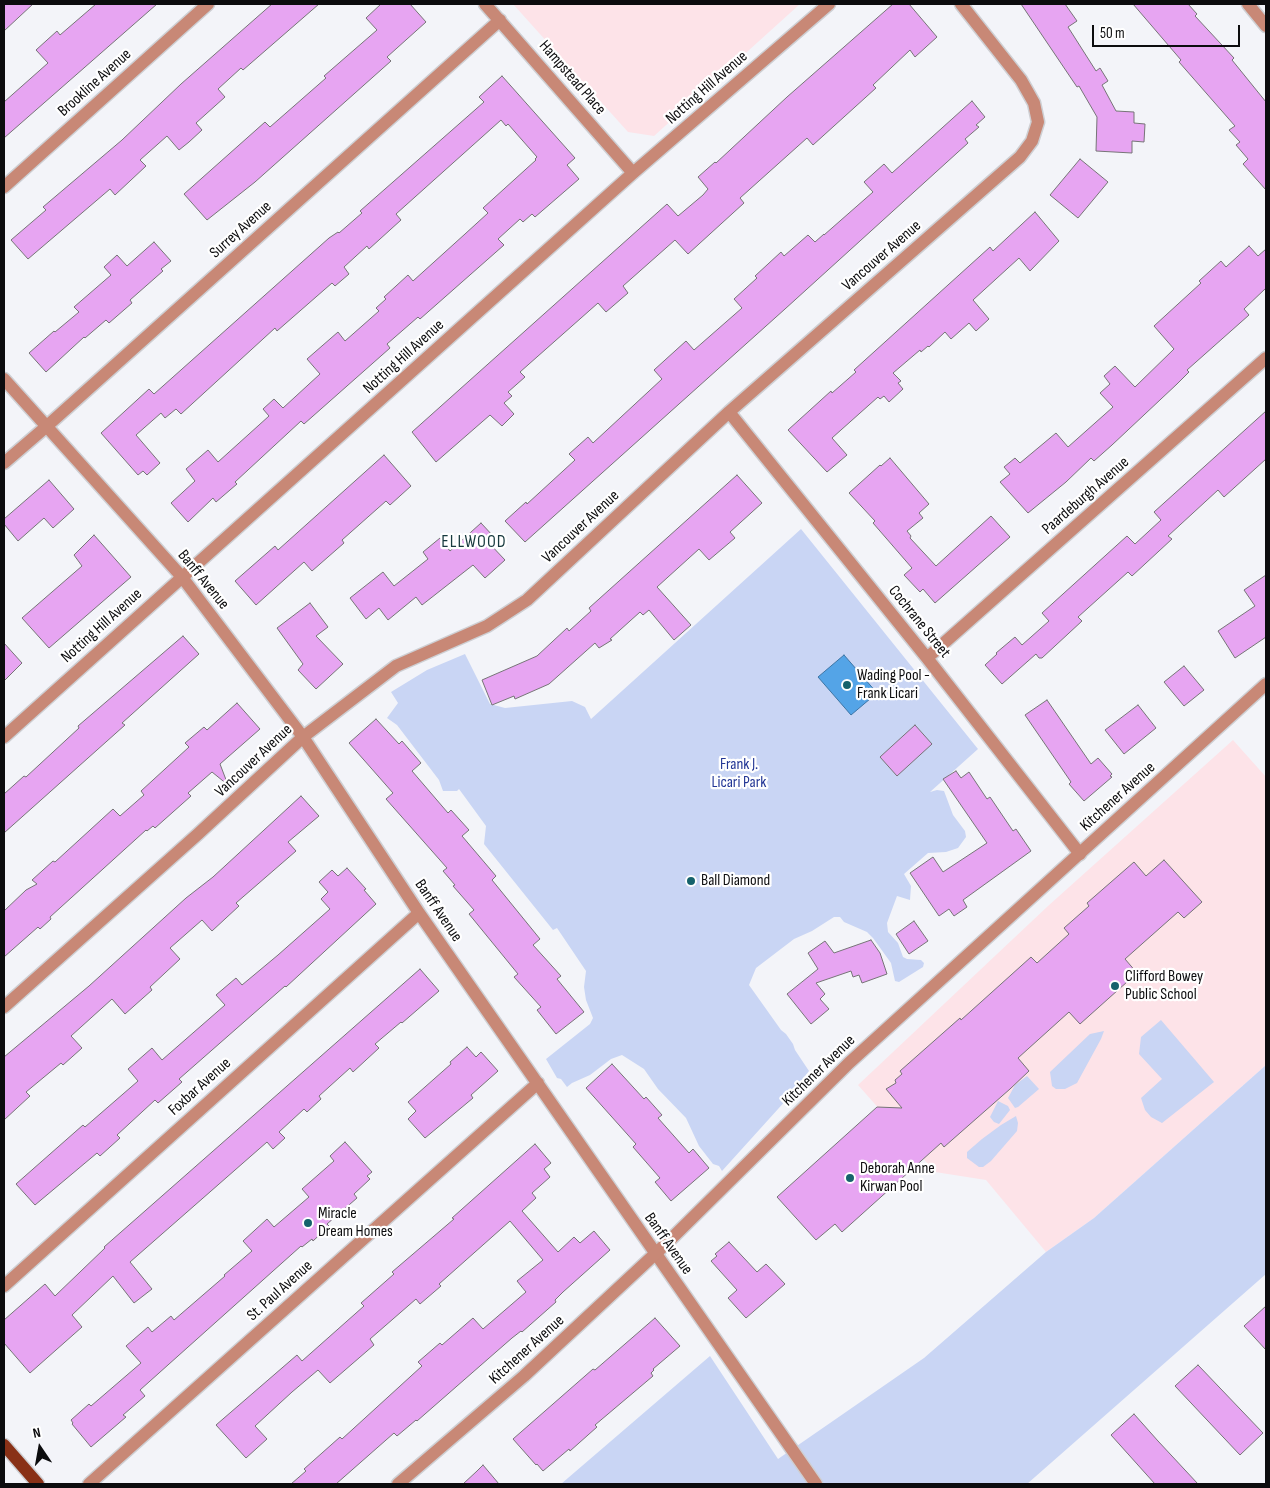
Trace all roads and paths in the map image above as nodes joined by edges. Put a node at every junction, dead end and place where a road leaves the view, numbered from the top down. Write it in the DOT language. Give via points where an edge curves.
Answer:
graph roads {
  1 [pos="208,4"];
  2 [pos="485,4"];
  3 [pos="829,4"];
  4 [pos="961,4"];
  5 [pos="1248,4"];
  6 [pos="500,20"];
  7 [pos="1266,26"];
  8 [pos="633,173"];
  9 [pos="4,187"];
  10 [pos="1266,358"];
  11 [pos="4,379"];
  12 [pos="729,412"];
  13 [pos="47,426"];
  14 [pos="4,463"];
  15 [pos="182,577"];
  16 [pos="927,658"];
  17 [pos="1266,684"];
  18 [pos="4,737"];
  19 [pos="304,737"];
  20 [pos="1080,854"];
  21 [pos="419,913"];
  22 [pos="4,1007"];
  23 [pos="538,1083"];
  24 [pos="655,1254"];
  25 [pos="4,1286"];
  26 [pos="4,1444"];
  27 [pos="38,1484"];
  28 [pos="89,1484"];
  29 [pos="398,1484"];
  30 [pos="816,1484"];
  1 -- 9 [label="street, Brookline Avenue"];
  2 -- 6 [label="street, Hampstead Place"];
  3 -- 8 [label="street, Notting Hill Avenue"];
  4 -- 12 [label="street, Vancouver Avenue" via="1021,80 1034,103 1038,122 1032,141 1020,158"];
  5 -- 7 [label="street"];
  6 -- 8 [label="street, Hampstead Place"];
  6 -- 13 [label="street, Surrey Avenue"];
  8 -- 15 [label="street, Notting Hill Avenue"];
  10 -- 16 [label="street, Paardeburgh Avenue"];
  11 -- 13 [label="street, Banff Avenue"];
  12 -- 16 [label="street, Cochrane Street"];
  12 -- 19 [label="street, Vancouver Avenue" via="526,600 487,626 396,666"];
  13 -- 14 [label="street, Surrey Avenue"];
  13 -- 15 [label="street, Banff Avenue"];
  15 -- 18 [label="street, Notting Hill Avenue"];
  15 -- 19 [label="street, Banff Avenue"];
  16 -- 20 [label="street, Cochrane Street"];
  17 -- 20 [label="street, Kitchener Avenue"];
  19 -- 21 [label="street, Banff Avenue"];
  19 -- 22 [label="street, Vancouver Avenue"];
  20 -- 24 [label="street, Kitchener Avenue" via="849,1063"];
  21 -- 23 [label="street, Banff Avenue"];
  21 -- 25 [label="street, Foxbar Avenue"];
  23 -- 24 [label="street, Banff Avenue"];
  23 -- 28 [label="street, St. Paul Avenue"];
  24 -- 29 [label="street, Kitchener Avenue" via="524,1376"];
  24 -- 30 [label="street, Banff Avenue"];
  26 -- 27 [label="main road"];
}
